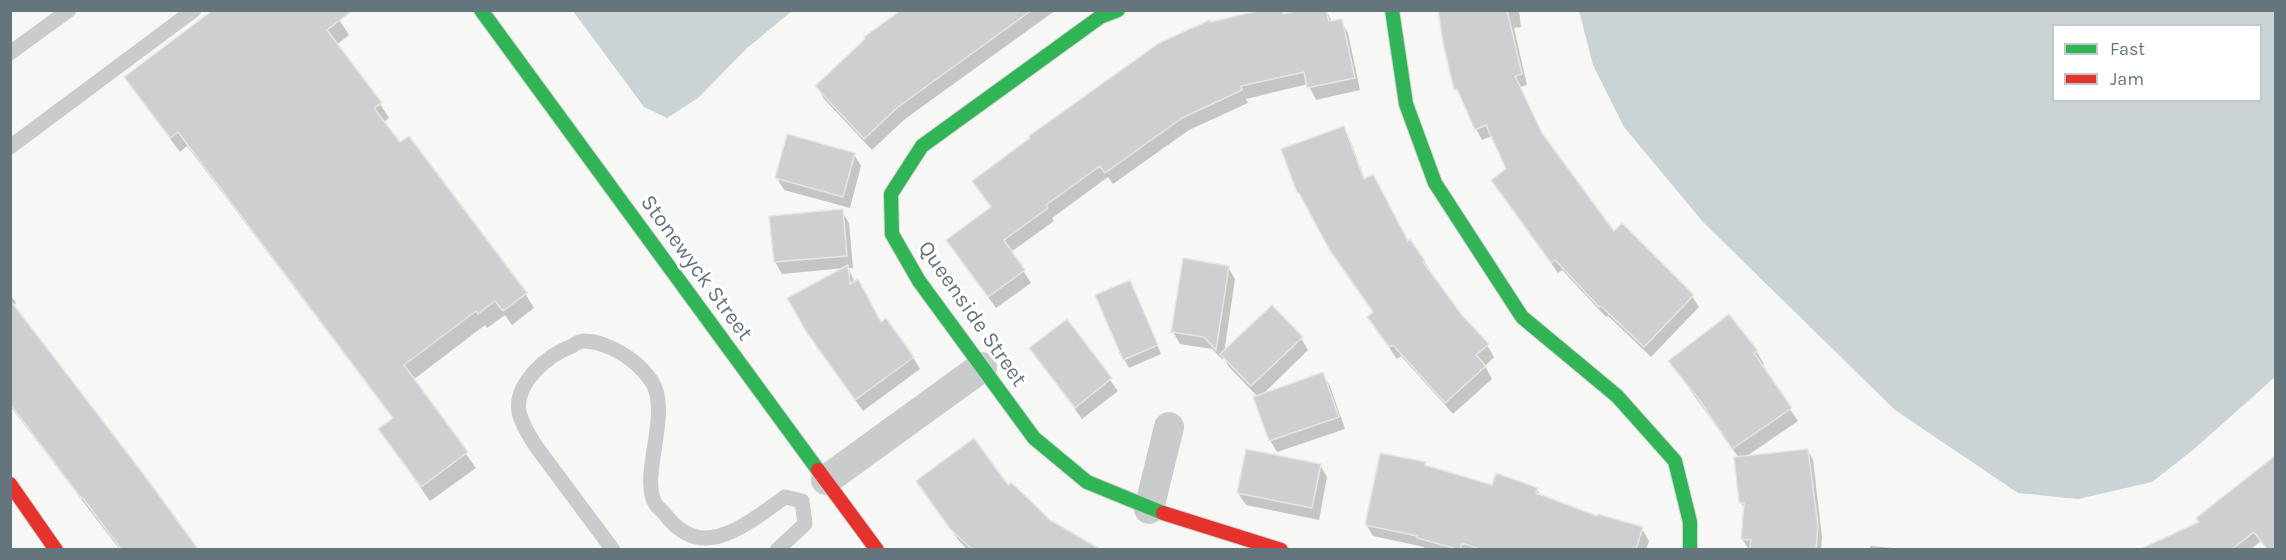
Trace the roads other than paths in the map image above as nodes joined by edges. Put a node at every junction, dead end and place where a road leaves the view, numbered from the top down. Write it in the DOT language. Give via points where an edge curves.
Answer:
graph roads {
  1 [pos="69,10"];
  2 [pos="194,10"];
  3 [pos="481,10"];
  4 [pos="1118,10"];
  5 [pos="1392,10"];
  6 [pos="10,53"];
  7 [pos="10,147"];
  8 [pos="982,367"];
  9 [pos="1169,427"];
  10 [pos="10,484"];
  11 [pos="814,490"];
  12 [pos="1149,509"];
  13 [pos="56,549"];
  14 [pos="613,549"];
  15 [pos="777,549"];
  16 [pos="877,549"];
  17 [pos="1281,549"];
  18 [pos="1690,549"];
  1 -- 6 [label="lane"];
  2 -- 7 [label="lane"];
  3 -- 11 [label="street, Stonewyck Street"];
  4 -- 8 [label="street, Queenside Street" via="1100,17 922,146 891,194 892,234 920,281"];
  5 -- 18 [label="street" via="1406,104 1434,183 1522,317 1617,396 1675,461 1690,522"];
  8 -- 11 [label="street"];
  8 -- 12 [label="street, Queenside Street" via="1034,438 1087,482"];
  9 -- 12 [label="street"];
  10 -- 13 [label="street"];
  11 -- 14 [label="lane" via="785,497 745,526 711,538 689,535 654,502 650,478 658,430 656,390 626,356 583,341 556,352 531,375 519,410 535,445"];
  11 -- 15 [label="lane" via="805,524"];
  11 -- 16 [label="street, Stonewyck Street"];
  12 -- 17 [label="street, Queenside Street"];
}
